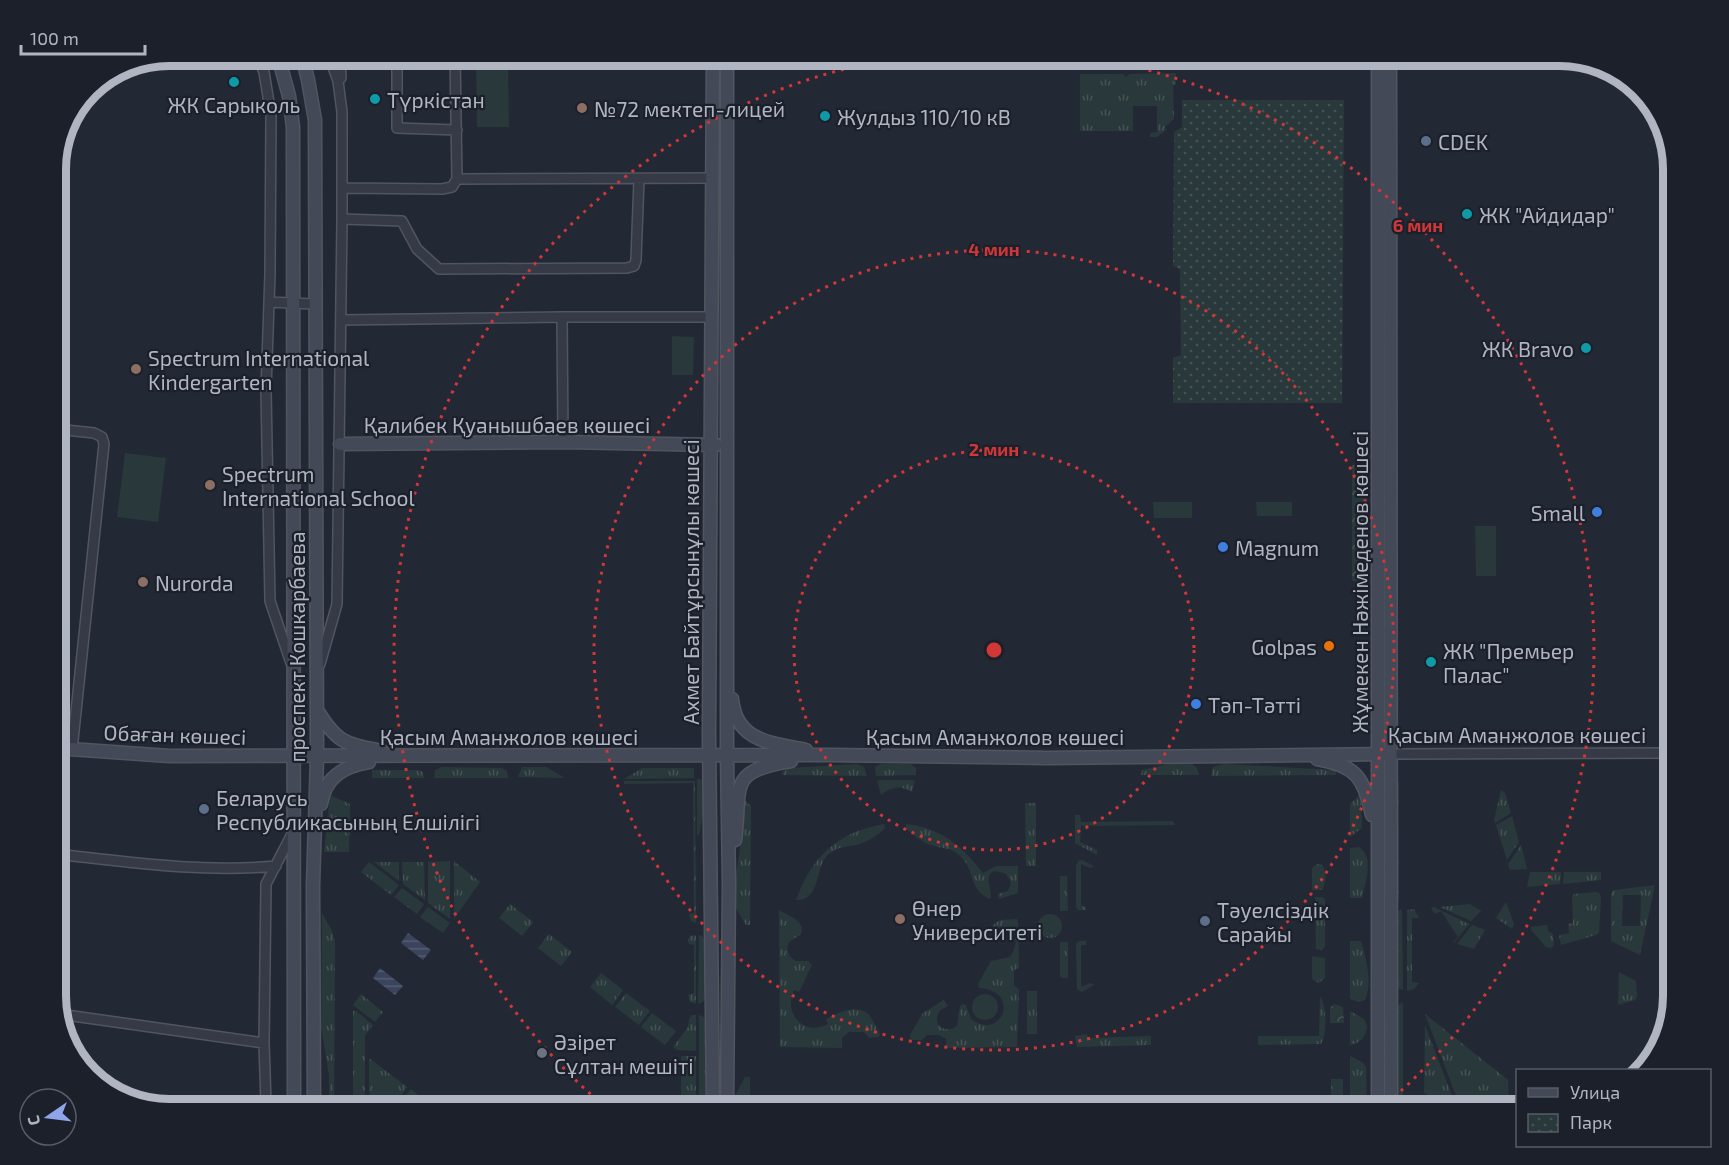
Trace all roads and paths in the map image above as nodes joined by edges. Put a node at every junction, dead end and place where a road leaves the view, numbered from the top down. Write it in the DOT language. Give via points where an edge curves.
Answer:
graph roads {
  1 [pos="261,66"];
  2 [pos="281,66"];
  3 [pos="305,66"];
  4 [pos="333,66"];
  5 [pos="340,66"];
  6 [pos="397,66"];
  7 [pos="455,66"];
  8 [pos="712,66"];
  9 [pos="727,66"];
  10 [pos="1378,66"];
  11 [pos="1390,66"];
  12 [pos="341,107"];
  13 [pos="457,130"];
  14 [pos="712,178"];
  15 [pos="457,179"];
  16 [pos="639,179"];
  17 [pos="342,188"];
  18 [pos="342,219"];
  19 [pos="269,302"];
  20 [pos="293,303"];
  21 [pos="314,304"];
  22 [pos="562,317"];
  23 [pos="711,317"];
  24 [pos="341,320"];
  25 [pos="66,430"];
  26 [pos="563,442"];
  27 [pos="340,444"];
  28 [pos="710,445"];
  29 [pos="727,446"];
  30 [pos="727,634"];
  31 [pos="294,671"];
  32 [pos="316,675"];
  33 [pos="317,709"];
  34 [pos="66,734"];
  35 [pos="66,749"];
  36 [pos="1663,753"];
  37 [pos="1384,754"];
  38 [pos="709,755"];
  39 [pos="727,755"];
  40 [pos="831,755"];
  41 [pos="1292,755"];
  42 [pos="406,756"];
  43 [pos="294,757"];
  44 [pos="317,757"];
  45 [pos="294,830"];
  46 [pos="1377,846"];
  47 [pos="314,852"];
  48 [pos="66,855"];
  49 [pos="276,866"];
  50 [pos="729,883"];
  51 [pos="68,1015"];
  52 [pos="264,1043"];
  53 [pos="266,1099"];
  54 [pos="294,1099"];
  55 [pos="315,1099"];
  56 [pos="713,1099"];
  57 [pos="727,1099"];
  58 [pos="1378,1099"];
  59 [pos="1391,1099"];
  1 -- 19 [label="street" via="271,115"];
  2 -- 20 [label="main road" via="293,127"];
  3 -- 21 [label="main road, проспект Кошкарбаева" via="315,120"];
  4 -- 12 [label="street"];
  5 -- 12 [label="street"];
  6 -- 13 [label="street" via="397,128"];
  7 -- 13 [label="street"];
  8 -- 14 [label="main road, Ахмет Байтұрсынұлы көшесі"];
  9 -- 29 [label="main road, Ахмет Байтұрсынұлы көшесі"];
  10 -- 37 [label="main road, Жұмекен Нәжімеденов көшесі"];
  11 -- 37 [label="main road, Жұмекен Нәжімеденов көшесі"];
  12 -- 17 [label="street"];
  13 -- 15 [label="street"];
  14 -- 16 [label="street"];
  14 -- 23 [label="main road, Ахмет Байтұрсынұлы көшесі"];
  15 -- 16 [label="street"];
  15 -- 17 [label="street" via="452,187 442,189"];
  16 -- 18 [label="street" via="636,260 634,266 627,267 439,269 417,249 402,221"];
  17 -- 18 [label="street"];
  18 -- 24 [label="street"];
  19 -- 20 [label="street"];
  19 -- 31 [label="street" via="266,390 270,601"];
  20 -- 21 [label="street"];
  20 -- 31 [label="main road"];
  21 -- 32 [label="main road, проспект Кошкарбаева"];
  22 -- 23 [label="street"];
  22 -- 24 [label="street"];
  22 -- 26 [label="street"];
  23 -- 28 [label="main road, Ахмет Байтұрсынұлы көшесі"];
  24 -- 27 [label="street"];
  25 -- 34 [label="street" via="94,434 102,437 104,444"];
  26 -- 27 [label="main road, Қалибек Қуанышбаев көшесі"];
  26 -- 28 [label="main road, Қалибек Қуанышбаев көшесі"];
  27 -- 32 [label="street" via="337,604"];
  28 -- 29 [label="main road, Қалибек Қуанышбаев көшесі"];
  28 -- 38 [label="main road, Ахмет Байтұрсынұлы көшесі"];
  29 -- 30 [label="main road, Ахмет Байтұрсынұлы көшесі"];
  30 -- 39 [label="main road, Ахмет Байтұрсынұлы көшесі"];
  30 -- 40 [label="main road" via="733,703 740,724 763,741"];
  31 -- 43 [label="main road"];
  32 -- 33 [label="main road, проспект Кошкарбаева"];
  33 -- 42 [label="main road" via="327,728 345,742"];
  33 -- 44 [label="main road, проспект Кошкарбаева"];
  35 -- 43 [label="main road, Обаған көшесі" via="169,756"];
  36 -- 37 [label="street, Қасым Аманжолов көшесі"];
  37 -- 41 [label="main road, Қасым Аманжолов көшесі"];
  37 -- 46 [label="main road, Жұмекен Нәжімеденов көшесі"];
  37 -- 59 [label="main road, Жұмекен Нәжімеденов көшесі"];
  38 -- 39 [label="main road, Қасым Аманжолов көшесі"];
  38 -- 42 [label="main road, Қасым Аманжолов көшесі"];
  38 -- 56 [label="main road, Ахмет Байтұрсынұлы көшесі"];
  39 -- 40 [label="main road, Қасым Аманжолов көшесі"];
  39 -- 50 [label="main road, Ахмет Байтұрсынұлы көшесі"];
  40 -- 41 [label="main road, Қасым Аманжолов көшесі"];
  40 -- 50 [label="main road" via="765,765 748,774 739,792"];
  41 -- 46 [label="main road" via="1354,771 1368,797"];
  42 -- 44 [label="main road, Қасым Аманжолов көшесі"];
  42 -- 47 [label="main road" via="357,764 330,780 324,789"];
  43 -- 44 [label="main road, Обаған көшесі"];
  43 -- 45 [label="main road"];
  44 -- 47 [label="main road, проспект Кошкарбаева"];
  45 -- 49 [label="street"];
  45 -- 54 [label="main road"];
  46 -- 58 [label="main road, Жұмекен Нәжімеденов көшесі"];
  47 -- 55 [label="main road, проспект Кошкарбаева"];
  48 -- 49 [label="street" via="183,868"];
  49 -- 52 [label="street" via="266,884"];
  50 -- 57 [label="main road, Ахмет Байтұрсынұлы көшесі"];
  51 -- 52 [label="street"];
  52 -- 53 [label="street"];
}
